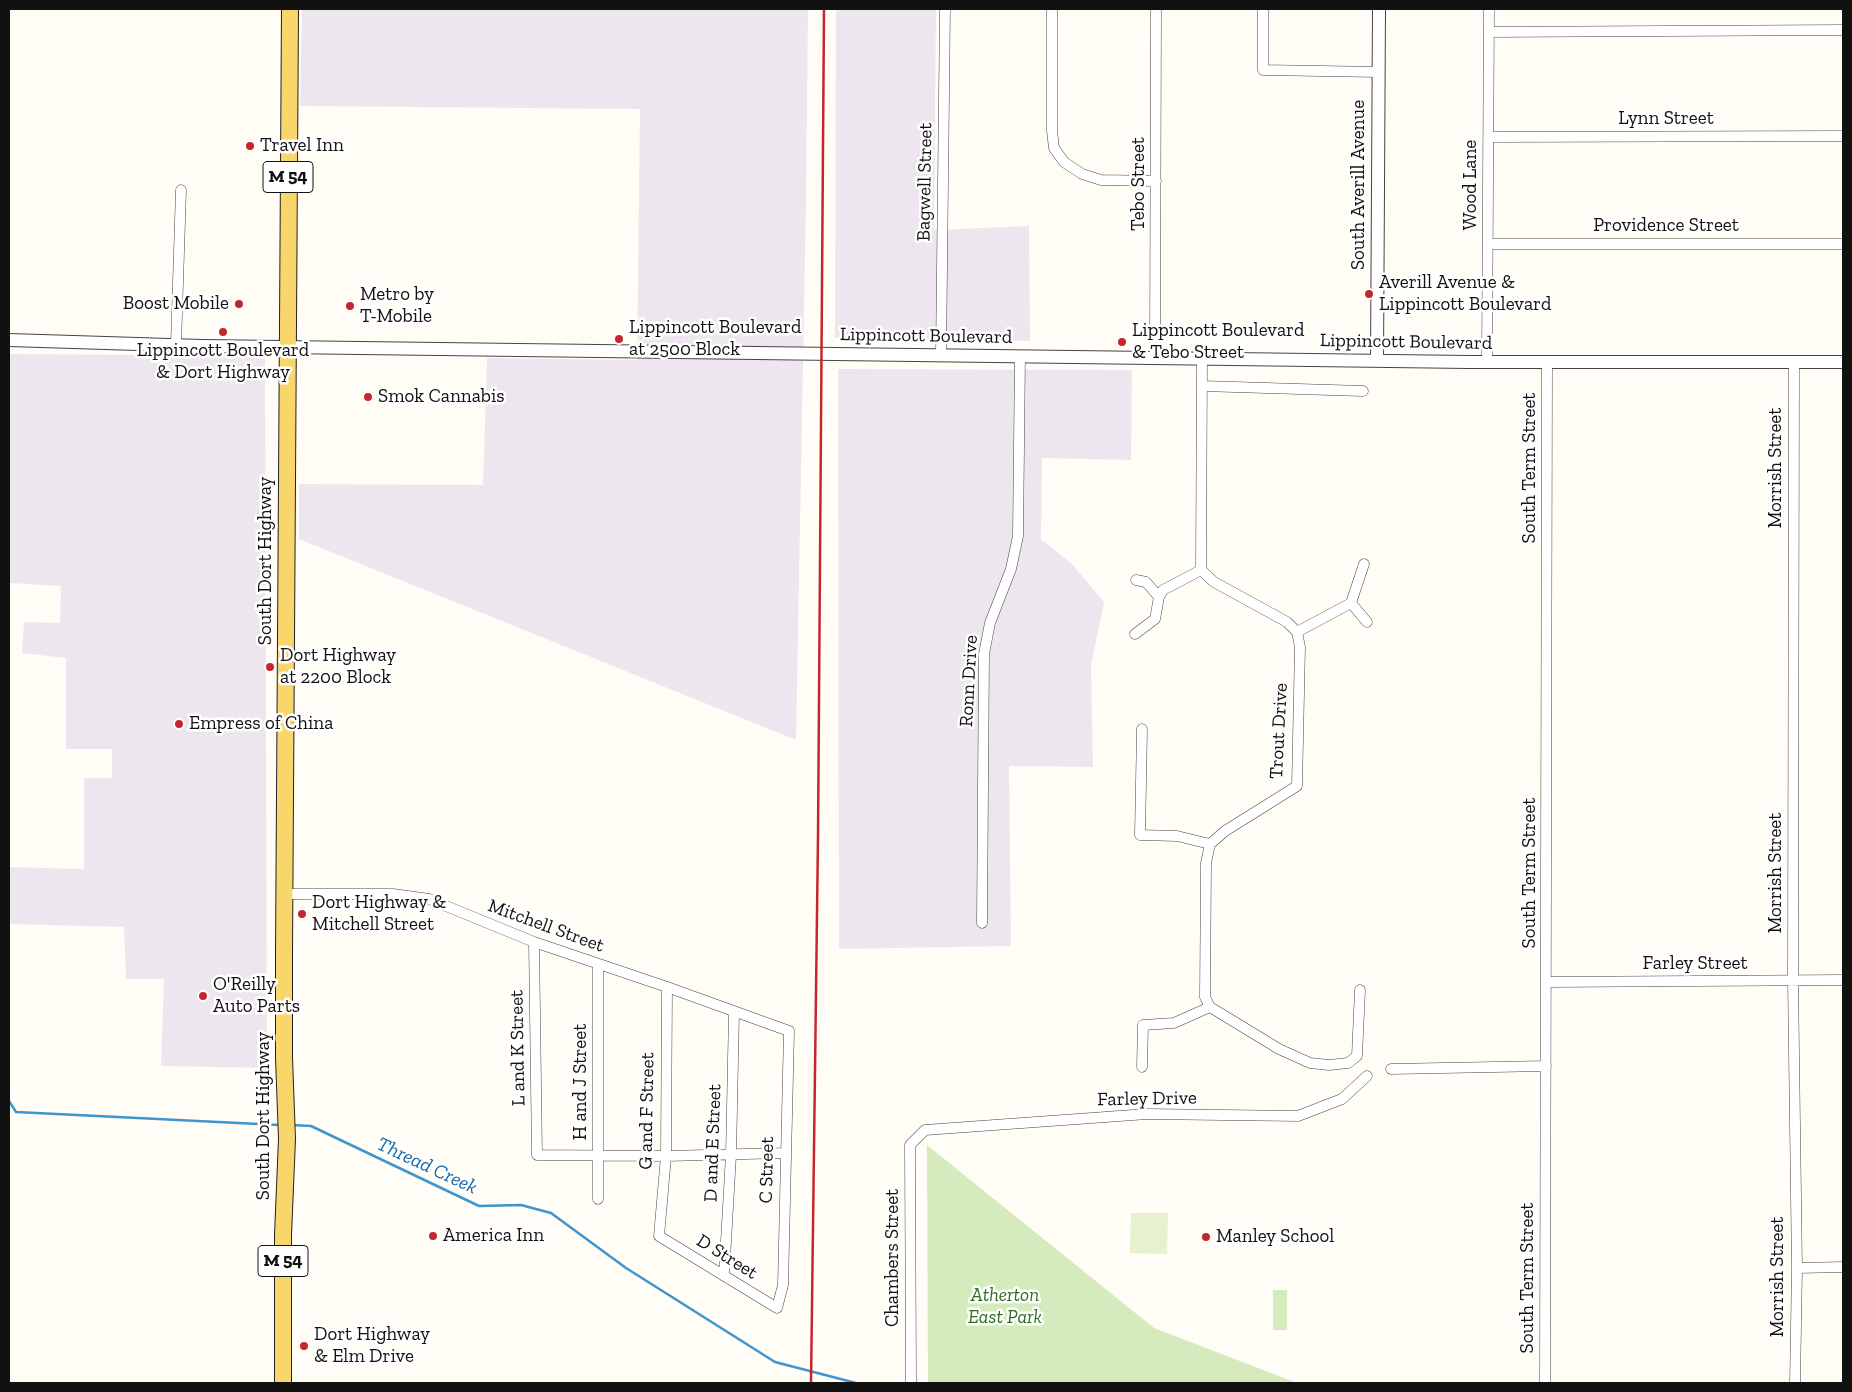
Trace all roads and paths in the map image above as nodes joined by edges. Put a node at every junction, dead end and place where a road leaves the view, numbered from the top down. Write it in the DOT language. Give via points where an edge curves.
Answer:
graph roads {
  1 [pos="290,9"];
  2 [pos="945,9"];
  3 [pos="1052,9"];
  4 [pos="1156,9"];
  5 [pos="1263,9"];
  6 [pos="1379,9"];
  7 [pos="1489,9"];
  8 [pos="1843,30"];
  9 [pos="1489,32"];
  10 [pos="1379,72"];
  11 [pos="1843,136"];
  12 [pos="1489,137"];
  13 [pos="1156,181"];
  14 [pos="181,190"];
  15 [pos="1488,244"];
  16 [pos="1843,244"];
  17 [pos="9,340"];
  18 [pos="176,344"];
  19 [pos="286,346"];
  20 [pos="941,355"];
  21 [pos="1020,356"];
  22 [pos="1156,358"];
  23 [pos="1202,359"];
  24 [pos="1377,361"];
  25 [pos="1487,362"];
  26 [pos="1547,362"];
  27 [pos="1794,362"];
  28 [pos="1843,362"];
  29 [pos="1202,386"];
  30 [pos="1363,391"];
  31 [pos="1364,564"];
  32 [pos="1201,570"];
  33 [pos="1136,580"];
  34 [pos="1161,594"];
  35 [pos="1351,603"];
  36 [pos="1367,622"];
  37 [pos="1296,632"];
  38 [pos="1135,634"];
  39 [pos="1142,729"];
  40 [pos="1210,844"];
  41 [pos="284,894"];
  42 [pos="982,922"];
  43 [pos="534,942"];
  44 [pos="598,964"];
  45 [pos="1843,980"];
  46 [pos="1793,981"];
  47 [pos="1548,982"];
  48 [pos="666,987"];
  49 [pos="1360,990"];
  50 [pos="1210,1007"];
  51 [pos="734,1012"];
  52 [pos="789,1030"];
  53 [pos="1546,1066"];
  54 [pos="1142,1068"];
  55 [pos="1391,1068"];
  56 [pos="1367,1076"];
  57 [pos="917,1136"];
  58 [pos="785,1153"];
  59 [pos="599,1155"];
  60 [pos="731,1155"];
  61 [pos="666,1156"];
  62 [pos="598,1199"];
  63 [pos="659,1236"];
  64 [pos="1843,1267"];
  65 [pos="1797,1268"];
  66 [pos="724,1276"];
  67 [pos="777,1308"];
  68 [pos="911,1380"];
  69 [pos="283,1383"];
  70 [pos="1545,1383"];
  71 [pos="1795,1383"];
  1 -- 19 [label="main road, South Dort Highway / M 54"];
  2 -- 20 [label="street, Bagwell Street"];
  3 -- 13 [label="street" via="1054,148 1064,162 1082,174 1101,180"];
  4 -- 13 [label="street, Tebo Street"];
  5 -- 10 [label="street" via="1263,70"];
  6 -- 10 [label="street, South Averill Avenue"];
  7 -- 9 [label="street, Wood Lane"];
  8 -- 9 [label="street"];
  9 -- 12 [label="street, Wood Lane"];
  10 -- 24 [label="street, South Averill Avenue"];
  11 -- 12 [label="street, Lynn Street"];
  12 -- 15 [label="street, Wood Lane"];
  13 -- 22 [label="street, Tebo Street"];
  14 -- 18 [label="street"];
  15 -- 16 [label="street, Providence Street"];
  15 -- 25 [label="street, Wood Lane"];
  17 -- 18 [label="street, Lippincott Boulevard"];
  18 -- 19 [label="street, Lippincott Boulevard"];
  19 -- 20 [label="street, Lippincott Boulevard"];
  19 -- 41 [label="main road, South Dort Highway / M 54"];
  20 -- 21 [label="street, Lippincott Boulevard"];
  21 -- 22 [label="street, Lippincott Boulevard"];
  21 -- 42 [label="street, Ronn Drive" via="1018,536 1011,569 990,623 984,654"];
  22 -- 23 [label="street, Lippincott Boulevard"];
  23 -- 24 [label="street, Lippincott Boulevard"];
  23 -- 29 [label="street"];
  24 -- 25 [label="street, Lippincott Boulevard"];
  25 -- 26 [label="street, Lippincott Boulevard"];
  26 -- 27 [label="street, Lippincott Boulevard"];
  26 -- 47 [label="street, South Term Street"];
  27 -- 28 [label="street, Lippincott Boulevard"];
  27 -- 46 [label="street, Morrish Street"];
  29 -- 30 [label="street"];
  29 -- 32 [label="street"];
  31 -- 35 [label="street"];
  32 -- 34 [label="street"];
  32 -- 37 [label="street" via="1214,582 1287,622"];
  33 -- 34 [label="street" via="1146,582"];
  34 -- 38 [label="street" via="1155,619"];
  35 -- 36 [label="street"];
  35 -- 37 [label="street"];
  37 -- 40 [label="street, Trout Drive" via="1300,647 1297,786 1224,831"];
  39 -- 40 [label="street" via="1140,835 1176,836"];
  40 -- 50 [label="street" via="1206,863 1205,997"];
  41 -- 43 [label="street, Mitchell Street" via="393,894 429,899"];
  41 -- 69 [label="main road, South Dort Highway / M 54" via="287,1139"];
  43 -- 44 [label="street, Mitchell Street"];
  43 -- 59 [label="street, L and K Street" via="537,1155"];
  44 -- 48 [label="street, Mitchell Street"];
  44 -- 59 [label="street, H and J Street"];
  45 -- 46 [label="street, Farley Street"];
  46 -- 47 [label="street, Farley Street"];
  46 -- 65 [label="street, Morrish Street"];
  47 -- 53 [label="street, South Term Street"];
  48 -- 51 [label="street, Mitchell Street"];
  48 -- 61 [label="street, G and F Street"];
  49 -- 50 [label="street" via="1357,1056 1348,1063 1310,1063 1279,1049"];
  50 -- 54 [label="street" via="1174,1023 1143,1025"];
  51 -- 52 [label="street, Mitchell Street"];
  51 -- 60 [label="street, D and E Street"];
  52 -- 58 [label="street, C Street"];
  53 -- 55 [label="street"];
  53 -- 70 [label="street, South Term Street"];
  56 -- 57 [label="street, Farley Drive" via="1342,1099 1298,1116 1147,1114 925,1130"];
  57 -- 68 [label="street, Chambers Street" via="910,1145"];
  58 -- 60 [label="street"];
  58 -- 67 [label="street, C Street" via="783,1285"];
  59 -- 61 [label="street"];
  59 -- 62 [label="street, H and J Street"];
  60 -- 61 [label="street"];
  60 -- 66 [label="street, D and E Street"];
  61 -- 63 [label="street, G and F Street"];
  63 -- 66 [label="street, D Street"];
  64 -- 65 [label="street"];
  65 -- 71 [label="street, Morrish Street"];
  66 -- 67 [label="street, D Street"];
}
